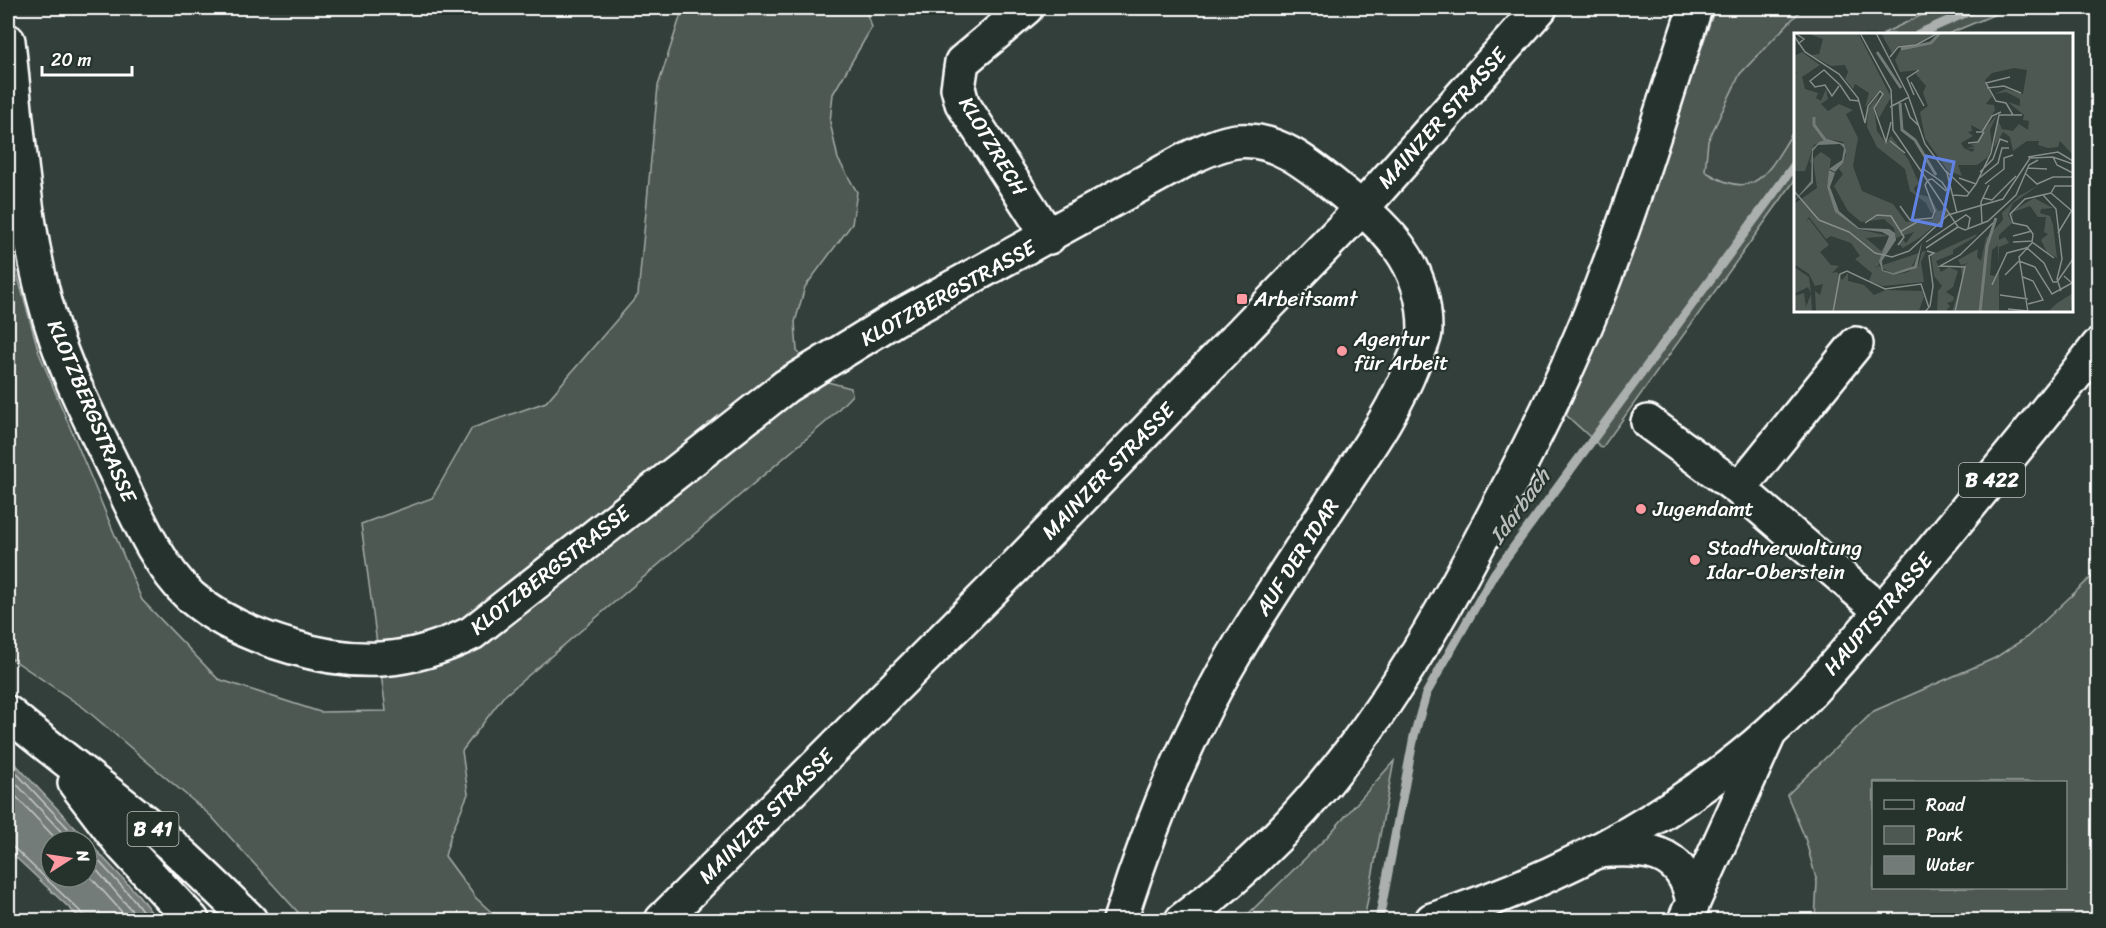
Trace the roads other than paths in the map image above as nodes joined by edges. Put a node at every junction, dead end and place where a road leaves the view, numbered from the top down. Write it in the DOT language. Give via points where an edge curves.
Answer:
graph roads {
  1 [pos="1026,8"];
  2 [pos="1540,8"];
  3 [pos="1695,8"];
  4 [pos="8,41"];
  5 [pos="1362,208"];
  6 [pos="1049,237"];
  7 [pos="20,242"];
  8 [pos="1856,344"];
  9 [pos="2098,346"];
  10 [pos="1648,422"];
  11 [pos="1738,489"];
  12 [pos="1881,611"];
  13 [pos="8,713"];
  14 [pos="1769,734"];
  15 [pos="49,748"];
  16 [pos="1596,851"];
  17 [pos="1689,912"];
  18 [pos="192,921"];
  19 [pos="250,921"];
  20 [pos="662,921"];
  21 [pos="1120,921"];
  22 [pos="1182,921"];
  23 [pos="1432,921"];
  1 -- 6 [label="street, KLOTZRECH" via="962,62 958,88 962,103"];
  2 -- 5 [label="street, MAINZER STRASSE"];
  3 -- 22 [label="street" via="1607,272 1579,340 1527,453 1444,609 1382,711 1314,800 1242,872"];
  4 -- 7 [label="street, KLOTZBERGSTRASSE"];
  5 -- 6 [label="street, KLOTZBERGSTRASSE" via="1298,158 1259,142 1238,141 1189,158"];
  5 -- 20 [label="street, MAINZER STRASSE" via="1014,568"];
  5 -- 21 [label="street, AUF DER IDAR" via="1407,256 1421,290 1425,333 1400,397 1240,644 1201,716 1156,816"];
  6 -- 7 [label="street, KLOTZBERGSTRASSE" via="895,319 786,386 472,633 442,648 408,657 370,660 333,657 270,641 201,604 169,573 91,421"];
  8 -- 11 [label="street"];
  9 -- 12 [label="street, HAUPTSTRASSE / B 422" via="2002,468"];
  10 -- 11 [label="street"];
  11 -- 12 [label="street"];
  12 -- 14 [label="street, HAUPTSTRASSE / B 422"];
  13 -- 15 [label="street, B 41"];
  14 -- 16 [label="street, B 422" via="1683,801"];
  14 -- 17 [label="street, HAUPTSTRASSE"];
  15 -- 18 [label="street, B 41" via="123,846"];
  15 -- 19 [label="street, B 41" via="145,822"];
  16 -- 17 [label="street, HAUPTSTRASSE" via="1640,849 1660,854 1680,870 1689,885"];
  16 -- 23 [label="street, B 422" via="1508,893"];
}
